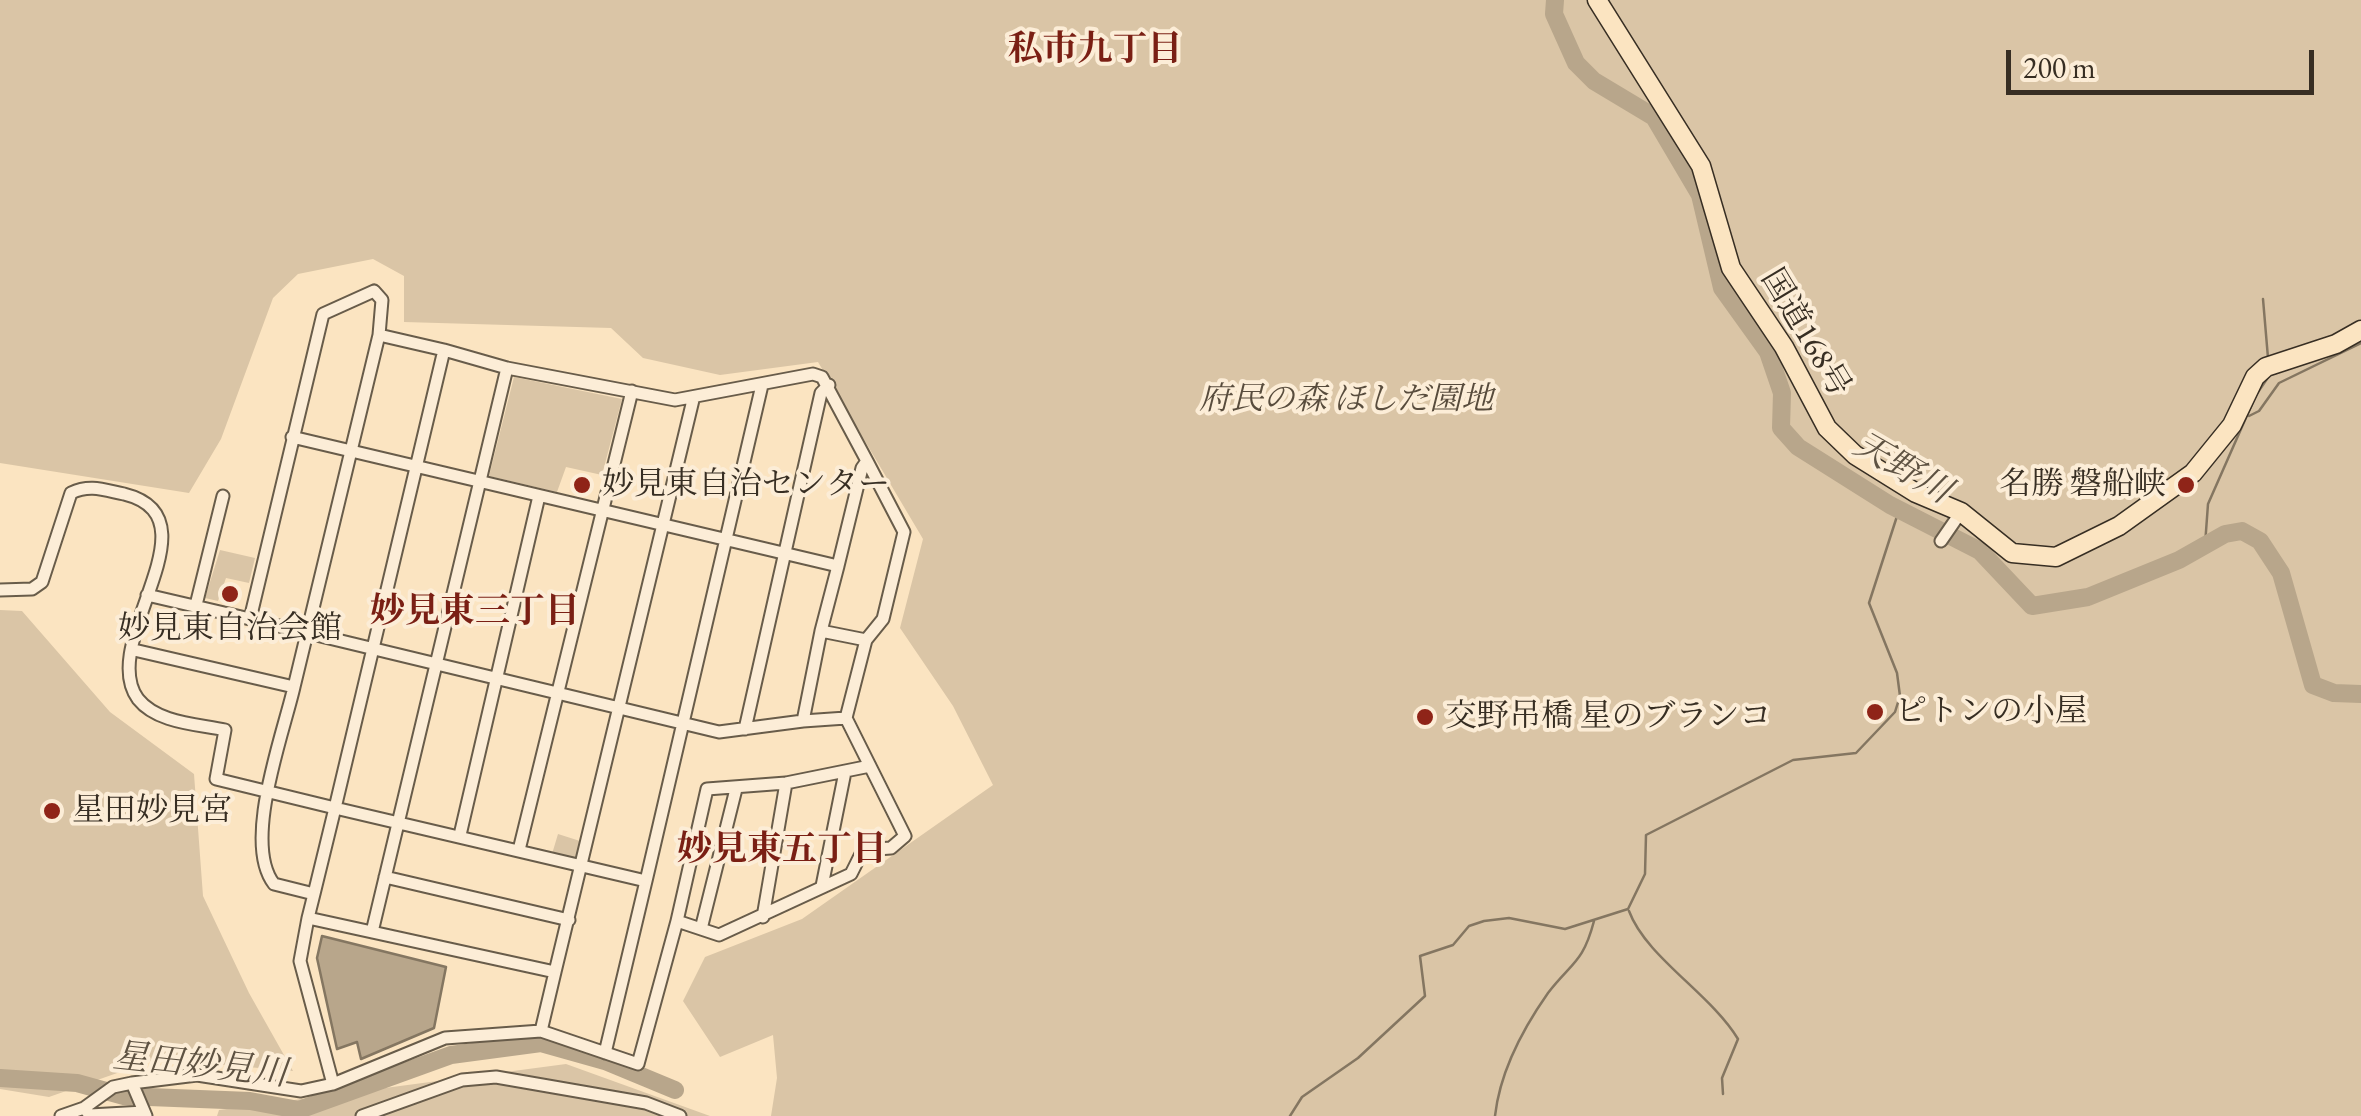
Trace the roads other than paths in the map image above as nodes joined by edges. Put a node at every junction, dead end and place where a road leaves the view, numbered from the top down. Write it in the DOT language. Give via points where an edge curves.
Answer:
graph roads {
  1 [pos="1597,0"];
  2 [pos="2361,330"];
  3 [pos="379,334"];
  4 [pos="444,350"];
  5 [pos="506,368"];
  6 [pos="762,385"];
  7 [pos="829,385"];
  8 [pos="632,390"];
  9 [pos="693,400"];
  10 [pos="292,437"];
  11 [pos="351,451"];
  12 [pos="867,461"];
  13 [pos="416,466"];
  14 [pos="482,481"];
  15 [pos="223,496"];
  16 [pos="539,496"];
  17 [pos="601,511"];
  18 [pos="1958,515"];
  19 [pos="664,526"];
  20 [pos="1941,540"];
  21 [pos="728,542"];
  22 [pos="783,554"];
  23 [pos="838,566"];
  24 [pos="0,590"];
  25 [pos="147,595"];
  26 [pos="196,605"];
  27 [pos="250,619"];
  28 [pos="821,630"];
  29 [pos="308,634"];
  30 [pos="866,640"];
  31 [pos="374,649"];
  32 [pos="134,650"];
  33 [pos="436,665"];
  34 [pos="496,679"];
  35 [pos="294,688"];
  36 [pos="559,693"];
  37 [pos="618,709"];
  38 [pos="846,718"];
  39 [pos="803,721"];
  40 [pos="683,725"];
  41 [pos="745,729"];
  42 [pos="870,766"];
  43 [pos="845,772"];
  44 [pos="786,782"];
  45 [pos="736,789"];
  46 [pos="270,790"];
  47 [pos="335,808"];
  48 [pos="399,823"];
  49 [pos="460,835"];
  50 [pos="519,850"];
  51 [pos="582,867"];
  52 [pos="386,877"];
  53 [pos="646,882"];
  54 [pos="822,886"];
  55 [pos="314,894"];
  56 [pos="763,917"];
  57 [pos="308,918"];
  58 [pos="569,920"];
  59 [pos="677,921"];
  60 [pos="700,929"];
  61 [pos="372,932"];
  62 [pos="556,972"];
  63 [pos="540,1030"];
  64 [pos="605,1053"];
  65 [pos="333,1084"];
  66 [pos="133,1087"];
  67 [pos="84,1108"];
  68 [pos="144,1111"];
  69 [pos="61,1116"];
  70 [pos="362,1116"];
  71 [pos="680,1116"];
  1 -- 18 [label="highway, 国道168号" via="1701,166 1731,268 1827,428 1854,454"];
  2 -- 18 [label="highway, 国道168号" via="2266,367 2232,425 2192,472 2082,546 2056,557 2012,553"];
  3 -- 4 [label="street"];
  3 -- 10 [label="street" via="382,300 374,291 323,314"];
  3 -- 11 [label="street"];
  4 -- 5 [label="street"];
  4 -- 13 [label="street"];
  5 -- 8 [label="street"];
  5 -- 14 [label="street"];
  6 -- 7 [label="street" via="813,374"];
  6 -- 9 [label="street"];
  6 -- 21 [label="street"];
  7 -- 12 [label="street"];
  7 -- 22 [label="street" via="821,393"];
  8 -- 9 [label="street"];
  8 -- 17 [label="street"];
  9 -- 19 [label="street"];
  10 -- 11 [label="street"];
  10 -- 27 [label="street"];
  11 -- 13 [label="street"];
  11 -- 29 [label="street"];
  12 -- 23 [label="street"];
  12 -- 30 [label="street" via="904,532 883,619"];
  13 -- 14 [label="street"];
  13 -- 31 [label="street"];
  14 -- 16 [label="street"];
  14 -- 33 [label="street"];
  15 -- 26 [label="street"];
  16 -- 17 [label="street"];
  16 -- 34 [label="street"];
  17 -- 19 [label="street"];
  17 -- 36 [label="street"];
  18 -- 20 [label="street"];
  19 -- 21 [label="street"];
  19 -- 37 [label="street"];
  21 -- 22 [label="street"];
  21 -- 40 [label="street"];
  22 -- 23 [label="street"];
  22 -- 41 [label="street"];
  23 -- 28 [label="street"];
  24 -- 25 [label="street" via="32,589 42,582 64,506 72,493 95,487 145,500 162,520"];
  25 -- 26 [label="street"];
  25 -- 32 [label="street"];
  26 -- 27 [label="street"];
  27 -- 29 [label="street"];
  28 -- 30 [label="street"];
  28 -- 39 [label="street"];
  29 -- 31 [label="street"];
  29 -- 35 [label="street"];
  30 -- 38 [label="street"];
  31 -- 33 [label="street"];
  31 -- 47 [label="street"];
  32 -- 35 [label="street"];
  32 -- 46 [label="street" via="130,670 138,698 163,718 224,730 216,779"];
  33 -- 34 [label="street"];
  33 -- 48 [label="street"];
  34 -- 36 [label="street"];
  34 -- 49 [label="street"];
  35 -- 46 [label="street"];
  36 -- 37 [label="street"];
  36 -- 50 [label="street"];
  37 -- 40 [label="street"];
  37 -- 51 [label="street"];
  38 -- 39 [label="street"];
  38 -- 42 [label="street"];
  39 -- 41 [label="street"];
  40 -- 41 [label="street"];
  40 -- 53 [label="street"];
  42 -- 43 [label="street"];
  42 -- 54 [label="street" via="905,836 890,848 864,850 852,874"];
  43 -- 44 [label="street"];
  43 -- 54 [label="street"];
  44 -- 45 [label="street"];
  44 -- 56 [label="street"];
  45 -- 59 [label="street" via="708,790"];
  45 -- 60 [label="street"];
  46 -- 47 [label="street"];
  46 -- 55 [label="street" via="260,834 268,876 274,884"];
  47 -- 48 [label="street"];
  47 -- 55 [label="street"];
  48 -- 49 [label="street"];
  48 -- 52 [label="street"];
  49 -- 50 [label="street"];
  50 -- 51 [label="street"];
  51 -- 53 [label="street"];
  51 -- 58 [label="street"];
  52 -- 58 [label="street"];
  52 -- 61 [label="street"];
  53 -- 64 [label="street"];
  54 -- 56 [label="street"];
  55 -- 57 [label="street"];
  56 -- 60 [label="street" via="719,935"];
  57 -- 61 [label="street"];
  57 -- 65 [label="street" via="300,961"];
  58 -- 62 [label="street"];
  59 -- 60 [label="street"];
  59 -- 64 [label="street" via="638,1064"];
  61 -- 62 [label="street"];
  62 -- 63 [label="street"];
  63 -- 64 [label="street"];
  63 -- 65 [label="street" via="445,1038"];
  65 -- 66 [label="street" via="277,1090 197,1075"];
  66 -- 67 [label="street" via="112,1088"];
  66 -- 68 [label="street"];
  67 -- 68 [label="street" via="90,1115"];
  67 -- 69 [label="street"];
  70 -- 71 [label="street" via="450,1084 496,1077"];
}
